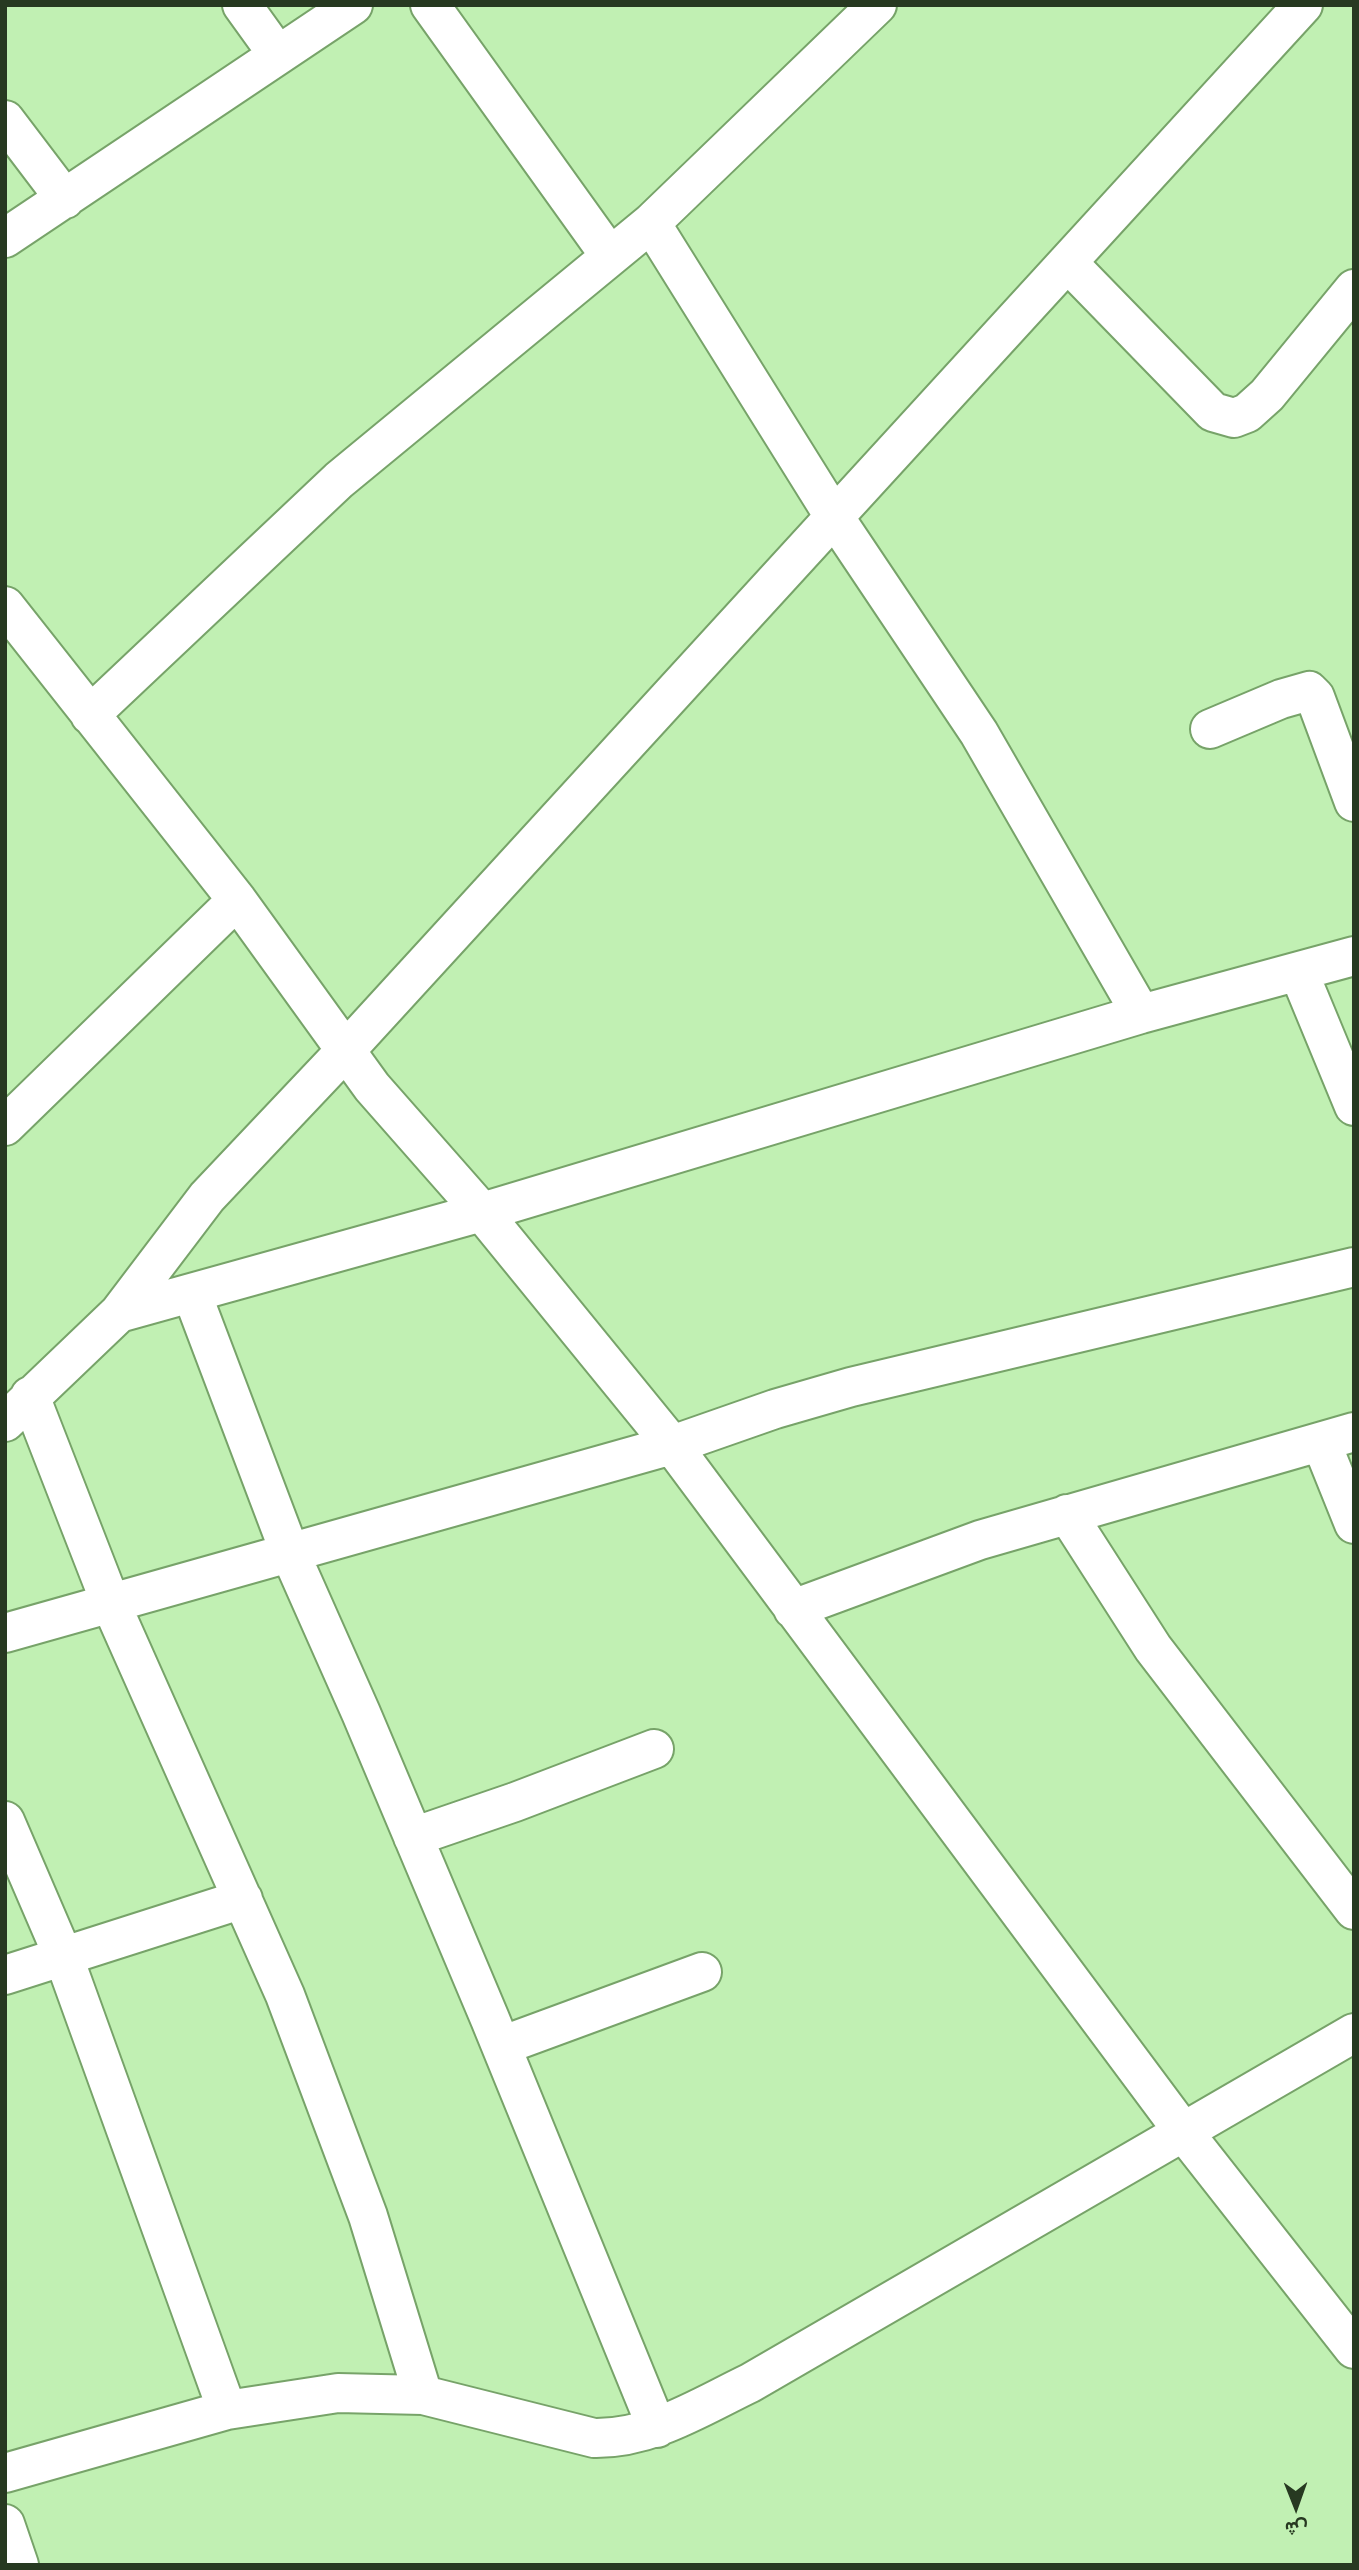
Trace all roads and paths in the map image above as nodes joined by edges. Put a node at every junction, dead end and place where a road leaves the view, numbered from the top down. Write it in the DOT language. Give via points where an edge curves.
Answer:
graph roads {
  1 [pos="242,5"];
  2 [pos="353,5"];
  3 [pos="430,5"];
  4 [pos="877,5"];
  5 [pos="1303,5"];
  6 [pos="278,55"];
  7 [pos="5,120"];
  8 [pos="65,199"];
  9 [pos="651,223"];
  10 [pos="5,238"];
  11 [pos="610,256"];
  12 [pos="1068,263"];
  13 [pos="1354,289"];
  14 [pos="835,518"];
  15 [pos="5,606"];
  16 [pos="90,715"];
  17 [pos="1210,729"];
  18 [pos="1349,777"];
  19 [pos="237,900"];
  20 [pos="1354,956"];
  21 [pos="1299,973"];
  22 [pos="1141,1014"];
  23 [pos="347,1049"];
  24 [pos="1354,1106"];
  25 [pos="8,1119"];
  26 [pos="482,1212"];
  27 [pos="1354,1267"];
  28 [pos="192,1294"];
  29 [pos="120,1313"];
  30 [pos="18,1409"];
  31 [pos="1337,1437"];
  32 [pos="672,1445"];
  33 [pos="1067,1514"];
  34 [pos="1354,1524"];
  35 [pos="290,1553"];
  36 [pos="111,1604"];
  37 [pos="793,1609"];
  38 [pos="5,1633"];
  39 [pos="654,1749"];
  40 [pos="5,1821"];
  41 [pos="413,1836"];
  42 [pos="243,1899"];
  43 [pos="1354,1910"];
  44 [pos="64,1958"];
  45 [pos="702,1972"];
  46 [pos="5,1975"];
  47 [pos="1354,2033"];
  48 [pos="501,2046"];
  49 [pos="1182,2130"];
  50 [pos="1354,2348"];
  51 [pos="423,2395"];
  52 [pos="227,2410"];
  53 [pos="657,2428"];
  54 [pos="5,2473"];
  55 [pos="5,2524"];
  56 [pos="19,2565"];
  1 -- 6 [label="street"];
  2 -- 6 [label="street"];
  3 -- 11 [label="street"];
  4 -- 9 [label="street"];
  5 -- 12 [label="street"];
  6 -- 8 [label="street"];
  7 -- 8 [label="street"];
  8 -- 10 [label="street"];
  9 -- 11 [label="street"];
  9 -- 14 [label="street"];
  11 -- 16 [label="street" via="339,480"];
  12 -- 13 [label="street" via="1213,412 1223,417 1247,413 1267,395"];
  12 -- 14 [label="street"];
  14 -- 22 [label="street" via="979,733"];
  14 -- 23 [label="street"];
  15 -- 16 [label="street"];
  16 -- 19 [label="street"];
  17 -- 18 [label="street" via="1309,691"];
  19 -- 23 [label="street"];
  19 -- 25 [label="street"];
  20 -- 21 [label="street"];
  21 -- 22 [label="street"];
  21 -- 24 [label="street"];
  22 -- 26 [label="street"];
  23 -- 26 [label="street" via="372,1087"];
  23 -- 29 [label="street" via="207,1196"];
  26 -- 28 [label="street"];
  26 -- 32 [label="street"];
  27 -- 32 [label="street" via="851,1387"];
  28 -- 29 [label="street"];
  28 -- 35 [label="street"];
  29 -- 30 [label="street"];
  30 -- 36 [label="street"];
  31 -- 33 [label="street"];
  31 -- 34 [label="street"];
  32 -- 35 [label="street"];
  32 -- 37 [label="street"];
  33 -- 37 [label="street" via="923,1560"];
  33 -- 43 [label="street" via="1153,1648"];
  35 -- 36 [label="street"];
  35 -- 41 [label="street"];
  36 -- 38 [label="street"];
  36 -- 42 [label="street"];
  37 -- 49 [label="street"];
  39 -- 41 [label="street"];
  40 -- 44 [label="street"];
  41 -- 48 [label="street"];
  42 -- 44 [label="street"];
  42 -- 51 [label="street" via="285,1995 368,2216"];
  44 -- 46 [label="street"];
  44 -- 52 [label="street"];
  45 -- 48 [label="street"];
  47 -- 49 [label="street"];
  48 -- 53 [label="street"];
  49 -- 50 [label="street"];
  49 -- 53 [label="street" via="750,2384"];
  51 -- 52 [label="street" via="338,2393"];
  51 -- 53 [label="street" via="594,2438 617,2438"];
  52 -- 54 [label="street"];
  55 -- 56 [label="street"];
}
